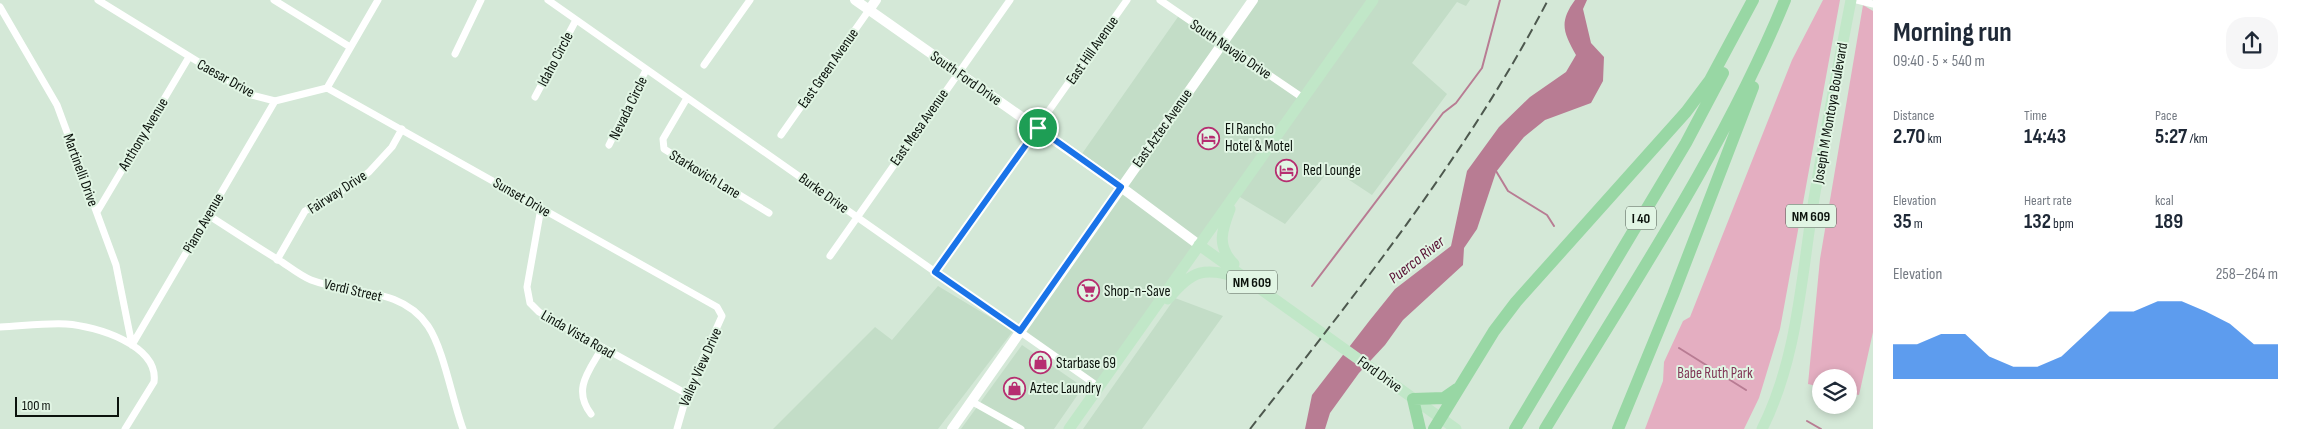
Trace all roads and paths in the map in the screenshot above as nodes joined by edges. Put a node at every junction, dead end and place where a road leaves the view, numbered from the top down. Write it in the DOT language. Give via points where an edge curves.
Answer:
graph roads {
  1 [pos="98,0"];
  2 [pos="274,0"];
  3 [pos="378,0"];
  4 [pos="481,0"];
  5 [pos="548,0"];
  6 [pos="750,0"];
  7 [pos="855,0"];
  8 [pos="876,0"];
  9 [pos="1010,0"];
  10 [pos="1127,0"];
  11 [pos="1160,0"];
  12 [pos="1253,0"];
  13 [pos="1373,0"];
  14 [pos="1754,0"];
  15 [pos="1786,0"];
  16 [pos="1851,0"];
  17 [pos="1857,0"];
  18 [pos="1873,4"];
  19 [pos="0,6"];
  20 [pos="869,10"];
  21 [pos="576,20"];
  22 [pos="1222,43"];
  23 [pos="350,47"];
  24 [pos="455,54"];
  25 [pos="189,57"];
  26 [pos="704,65"];
  27 [pos="646,70"];
  28 [pos="958,72"];
  29 [pos="327,88"];
  30 [pos="535,97"];
  31 [pos="687,98"];
  32 [pos="1303,98"];
  33 [pos="275,101"];
  34 [pos="1038,128"];
  35 [pos="402,129"];
  36 [pos="781,135"];
  37 [pos="610,145"];
  38 [pos="1249,174"];
  39 [pos="1121,187"];
  40 [pos="541,208"];
  41 [pos="97,212"];
  42 [pos="769,213"];
  43 [pos="208,215"];
  44 [pos="857,217"];
  45 [pos="1199,245"];
  46 [pos="830,256"];
  47 [pos="277,260"];
  48 [pos="935,272"];
  49 [pos="1251,282"];
  50 [pos="717,307"];
  51 [pos="0,327"];
  52 [pos="1020,331"];
  53 [pos="132,345"];
  54 [pos="602,348"];
  55 [pos="1125,350"];
  56 [pos="1466,377"];
  57 [pos="1099,387"];
  58 [pos="687,394"];
  59 [pos="1414,399"];
  60 [pos="971,402"];
  61 [pos="591,414"];
  62 [pos="1437,424"];
  63 [pos="125,429"];
  64 [pos="463,429"];
  65 [pos="677,429"];
  66 [pos="952,429"];
  67 [pos="1021,429"];
  68 [pos="1069,429"];
  69 [pos="1420,429"];
  70 [pos="1456,429"];
  71 [pos="1515,429"];
  72 [pos="1545,429"];
  73 [pos="1618,429"];
  74 [pos="1762,429"];
  1 -- 25 [label="street, Caesar Drive"];
  2 -- 23 [label="street"];
  3 -- 23 [label="street"];
  4 -- 24 [label="street"];
  5 -- 21 [label="street, Burke Drive"];
  6 -- 26 [label="street"];
  7 -- 20 [label="main road, South Ford Drive"];
  8 -- 20 [label="main road, East Green Avenue"];
  9 -- 28 [label="street, East Mesa Avenue"];
  10 -- 34 [label="street, East Hill Avenue"];
  11 -- 22 [label="street, South Navajo Drive"];
  12 -- 22 [label="main road, East Aztec Avenue"];
  13 -- 32 [label="main road"];
  14 -- 56 [label="highway" via="1710,80 1686,112 1516,302"];
  14 -- 71 [label="highway, I 40" via="1732,56 1686,143"];
  15 -- 72 [label="highway, I 40" via="1708,158"];
  15 -- 73 [label="highway"];
  16 -- 74 [label="main road, Joseph M Montoya Boulevard / NM 609" via="1813,202 1792,339"];
  17 -- 18 [label="street"];
  19 -- 41 [label="street, Martinelli Drive" via="57,105"];
  20 -- 28 [label="main road, South Ford Drive"];
  20 -- 36 [label="street, East Green Avenue"];
  21 -- 27 [label="street, Burke Drive"];
  21 -- 30 [label="street, Idaho Circle"];
  22 -- 32 [label="street, South Navajo Drive"];
  22 -- 39 [label="main road, East Aztec Avenue"];
  23 -- 29 [label="street"];
  25 -- 33 [label="street, Caesar Drive" via="252,95"];
  25 -- 41 [label="street, Anthony Avenue"];
  27 -- 31 [label="street, Burke Drive"];
  27 -- 37 [label="street, Nevada Circle"];
  28 -- 34 [label="main road, South Ford Drive"];
  28 -- 44 [label="street, East Mesa Avenue"];
  29 -- 33 [label="street, Caesar Drive"];
  29 -- 35 [label="street, Sunset Drive"];
  31 -- 42 [label="street, Starkovich Lane" via="663,139 664,149"];
  31 -- 44 [label="street, Burke Drive"];
  32 -- 38 [label="main road"];
  33 -- 43 [label="street, Piano Avenue"];
  34 -- 39 [label="main road, South Ford Drive"];
  34 -- 48 [label="street, East Hill Avenue"];
  35 -- 40 [label="street, Sunset Drive"];
  35 -- 47 [label="street, Fairway Drive" via="392,147 369,172 349,187 305,210"];
  38 -- 45 [label="main road"];
  38 -- 49 [label="main road" via="1231,207 1221,236 1226,257"];
  39 -- 45 [label="main road, South Ford Drive"];
  39 -- 52 [label="main road, East Aztec Avenue"];
  40 -- 50 [label="street, Sunset Drive"];
  40 -- 54 [label="street, Linda Vista Road" via="527,287 530,303 539,312"];
  41 -- 53 [label="street, Martinelli Drive" via="116,265"];
  43 -- 47 [label="street, Verdi Street"];
  43 -- 53 [label="street, Piano Avenue"];
  44 -- 46 [label="street, East Mesa Avenue"];
  44 -- 48 [label="street, Burke Drive"];
  45 -- 49 [label="main road, NM 609"];
  45 -- 55 [label="main road"];
  47 -- 64 [label="street, Verdi Street" via="310,280 378,293 415,312 436,340"];
  48 -- 52 [label="street, Burke Drive"];
  49 -- 55 [label="main road" via="1216,271 1198,273 1174,292"];
  49 -- 59 [label="main road, Ford Drive / NM 609"];
  50 -- 58 [label="street, Valley View Drive" via="722,316"];
  51 -- 53 [label="street" via="66,324 88,327"];
  52 -- 57 [label="street, Burke Drive"];
  52 -- 60 [label="main road, East Aztec Avenue"];
  53 -- 63 [label="street" via="154,365 155,373 154,382"];
  54 -- 58 [label="street, Linda Vista Road"];
  54 -- 61 [label="street" via="581,394"];
  55 -- 57 [label="main road"];
  56 -- 59 [label="highway" via="1453,394 1444,398"];
  56 -- 62 [label="highway"];
  57 -- 68 [label="main road"];
  58 -- 65 [label="street, Valley View Drive"];
  59 -- 62 [label="main road, Ford Drive / NM 609"];
  59 -- 69 [label="highway"];
  60 -- 66 [label="main road, East Aztec Avenue"];
  60 -- 67 [label="street"];
  62 -- 70 [label="main road, Ford Drive / NM 609"];
}
